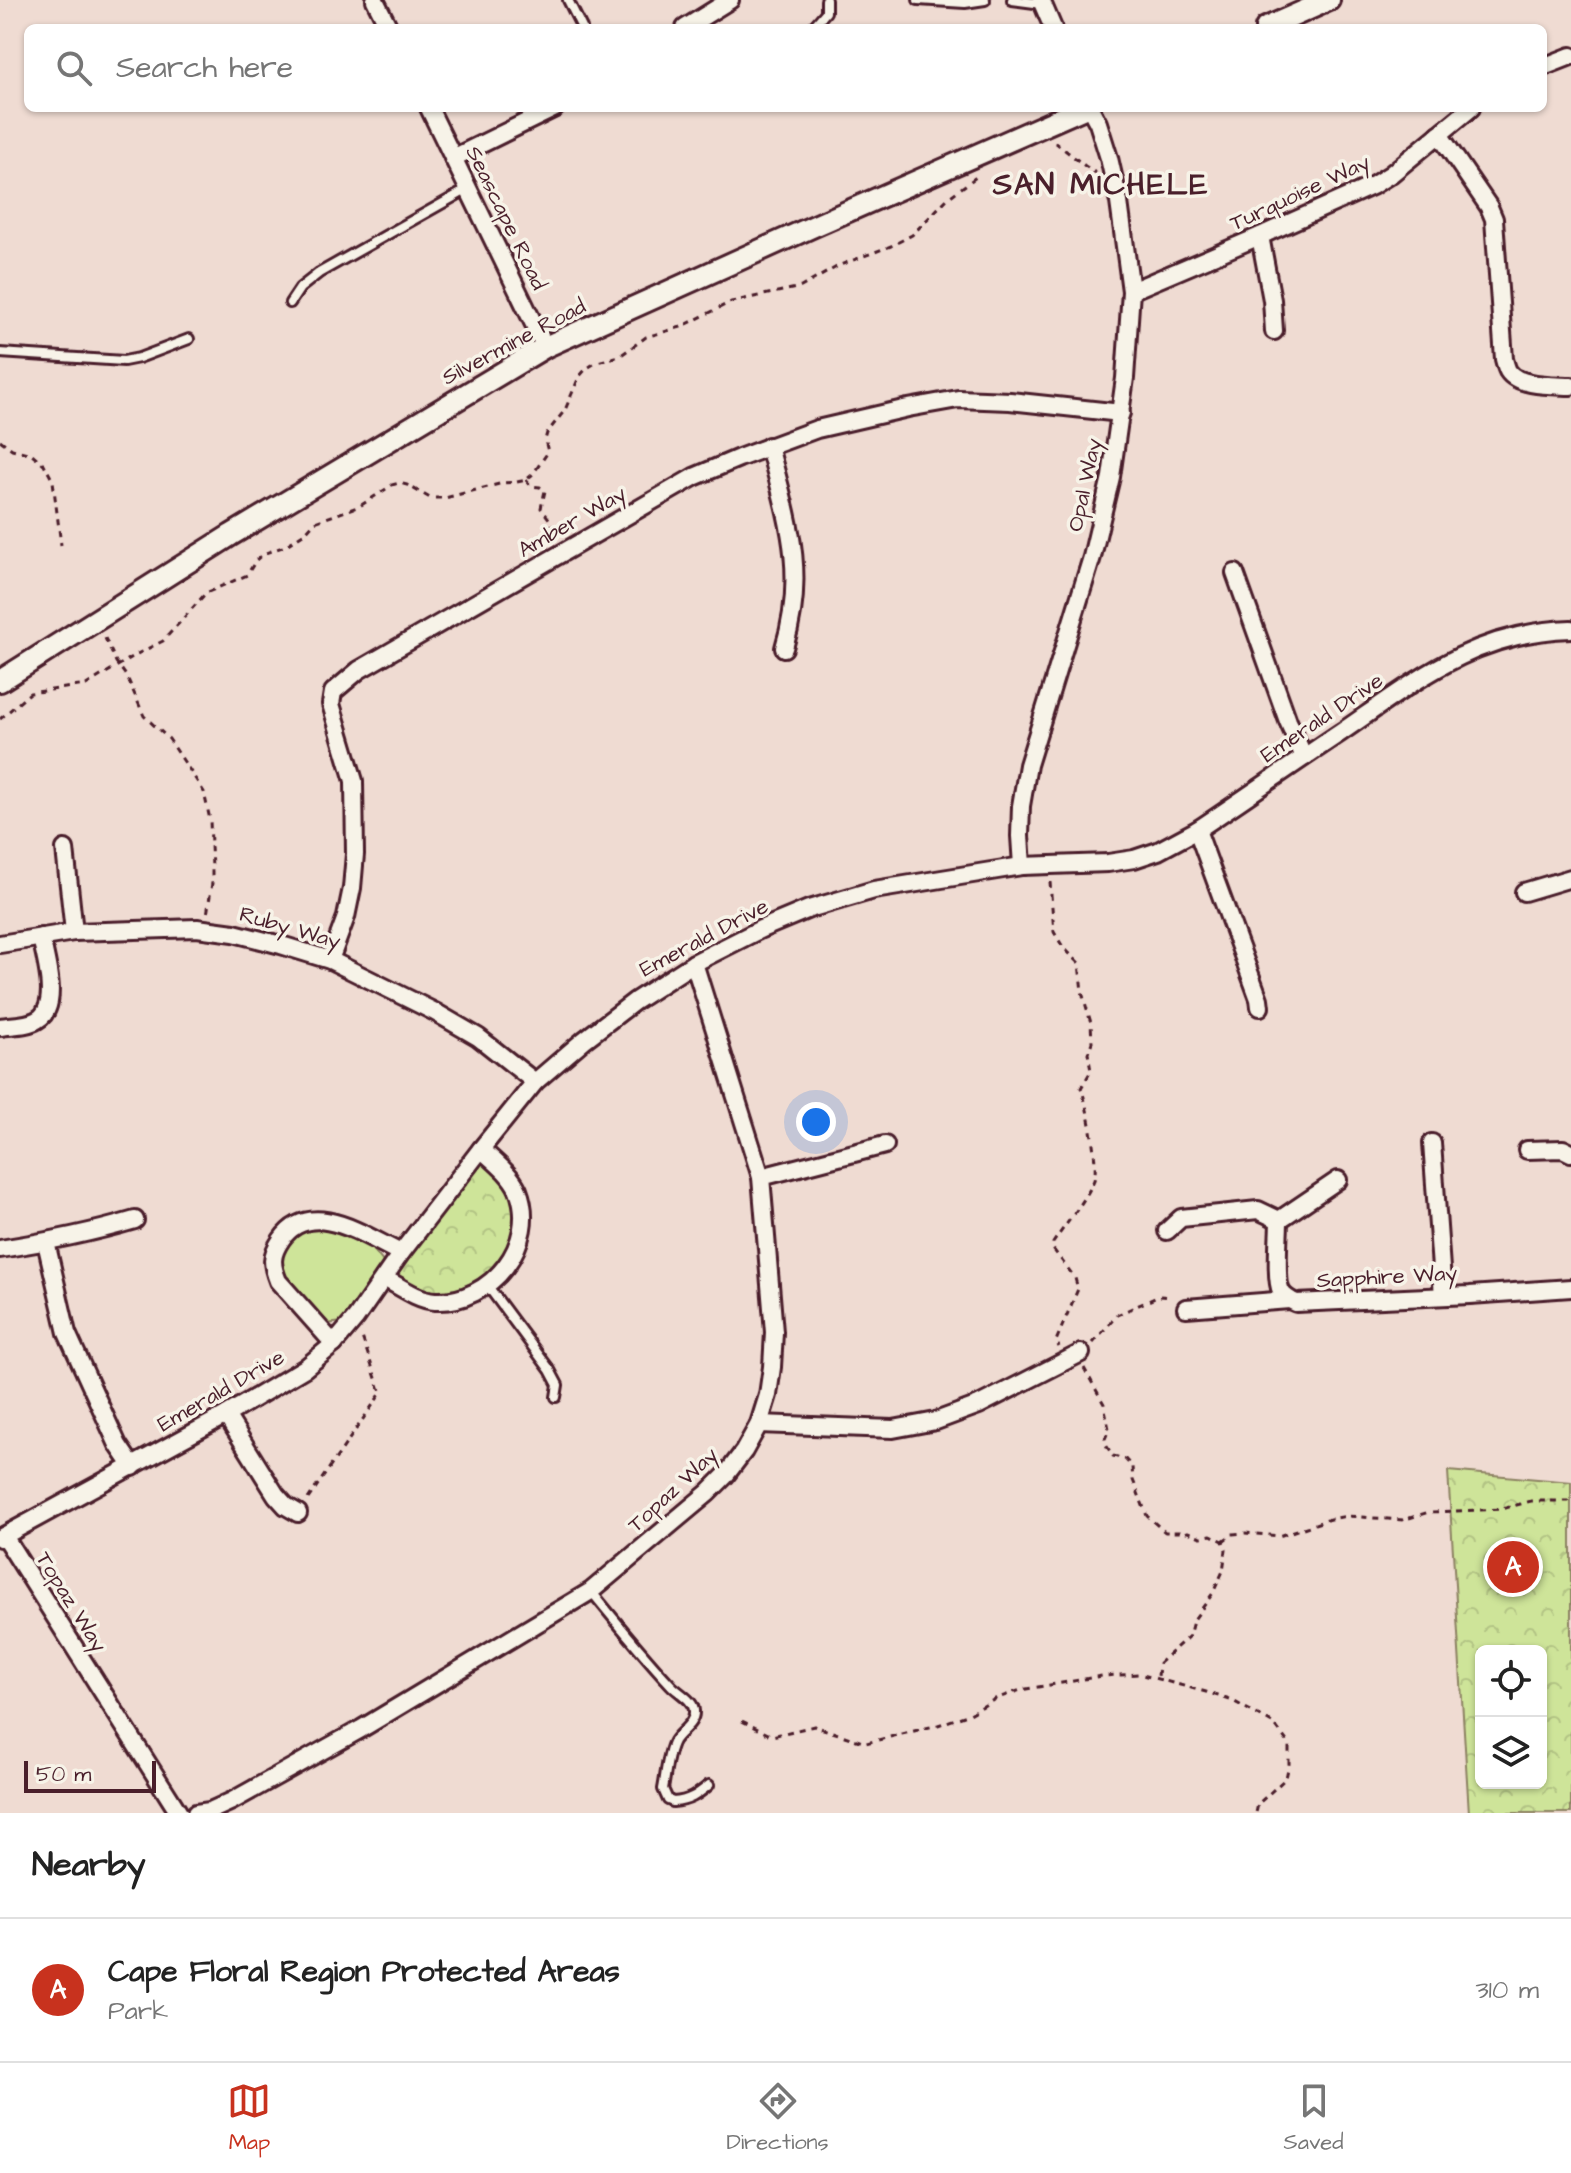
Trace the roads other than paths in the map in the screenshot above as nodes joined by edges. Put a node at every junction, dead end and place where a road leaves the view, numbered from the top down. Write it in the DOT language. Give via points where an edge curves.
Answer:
graph roads {
  1 [pos="375,0"];
  2 [pos="568,0"];
  3 [pos="730,0"];
  4 [pos="826,0"];
  5 [pos="918,0"];
  6 [pos="985,0"];
  7 [pos="1012,0"];
  8 [pos="1329,0"];
  9 [pos="1042,2"];
  10 [pos="387,24"];
  11 [pos="580,24"];
  12 [pos="691,24"];
  13 [pos="816,24"];
  14 [pos="1051,24"];
  15 [pos="1275,24"];
  16 [pos="1571,56"];
  17 [pos="1547,65"];
  18 [pos="431,112"];
  19 [pos="547,112"];
  20 [pos="1075,112"];
  21 [pos="1092,112"];
  22 [pos="1466,112"];
  23 [pos="1439,134"];
  24 [pos="453,158"];
  25 [pos="468,189"];
  26 [pos="1260,236"];
  27 [pos="1131,291"];
  28 [pos="290,303"];
  29 [pos="1274,331"];
  30 [pos="189,339"];
  31 [pos="545,347"];
  32 [pos="0,353"];
  33 [pos="1571,386"];
  34 [pos="1121,413"];
  35 [pos="769,446"];
  36 [pos="1235,573"];
  37 [pos="1571,629"];
  38 [pos="784,648"];
  39 [pos="0,681"];
  40 [pos="1304,757"];
  41 [pos="1197,830"];
  42 [pos="65,849"];
  43 [pos="1022,866"];
  44 [pos="1571,878"];
  45 [pos="1524,892"];
  46 [pos="74,932"];
  47 [pos="41,937"];
  48 [pos="0,944"];
  49 [pos="330,960"];
  50 [pos="694,963"];
  51 [pos="1260,1007"];
  52 [pos="0,1027"];
  53 [pos="535,1082"];
  54 [pos="1432,1143"];
  55 [pos="885,1145"];
  56 [pos="481,1149"];
  57 [pos="1527,1150"];
  58 [pos="1571,1153"];
  59 [pos="761,1177"];
  60 [pos="1338,1180"];
  61 [pos="135,1220"];
  62 [pos="1279,1220"];
  63 [pos="1167,1231"];
  64 [pos="46,1242"];
  65 [pos="0,1249"];
  66 [pos="401,1253"];
  67 [pos="384,1278"];
  68 [pos="486,1284"];
  69 [pos="1571,1288"];
  70 [pos="1443,1296"];
  71 [pos="1289,1300"];
  72 [pos="1186,1308"];
  73 [pos="334,1344"];
  74 [pos="1074,1356"];
  75 [pos="556,1397"];
  76 [pos="226,1415"];
  77 [pos="759,1424"];
  78 [pos="133,1467"];
  79 [pos="298,1513"];
  80 [pos="2,1537"];
  81 [pos="591,1591"];
  82 [pos="709,1785"];
  83 [pos="179,1813"];
  84 [pos="196,1813"];
  1 -- 10 [label="street"];
  2 -- 11 [label="lane"];
  3 -- 12 [label="street"];
  4 -- 13 [label="lane" via="826,12"];
  5 -- 6 [label="lane"];
  7 -- 9 [label="lane"];
  8 -- 15 [label="street"];
  9 -- 14 [label="street"];
  16 -- 17 [label="street"];
  18 -- 24 [label="street, Seascape Road"];
  19 -- 24 [label="street"];
  20 -- 31 [label="street, Silvermine Road"];
  21 -- 27 [label="street, Opal Way" via="1113,174"];
  22 -- 23 [label="street, Turquoise Way"];
  23 -- 26 [label="street, Turquoise Way" via="1372,186"];
  23 -- 33 [label="street" via="1494,219 1508,371 1539,385"];
  24 -- 25 [label="street, Seascape Road"];
  25 -- 28 [label="lane" via="309,280"];
  25 -- 31 [label="street, Seascape Road"];
  26 -- 27 [label="street, Turquoise Way"];
  26 -- 29 [label="street"];
  27 -- 34 [label="street, Opal Way"];
  30 -- 32 [label="lane" via="124,361"];
  31 -- 39 [label="street, Silvermine Road"];
  34 -- 35 [label="street, Amber Way" via="958,399 817,429"];
  34 -- 43 [label="street, Opal Way" via="1092,557 1028,765 1021,806"];
  35 -- 38 [label="street" via="795,565 795,599"];
  35 -- 49 [label="street, Amber Way" via="694,477 359,670 333,692 334,717 354,781 355,854 346,917"];
  36 -- 40 [label="street"];
  37 -- 40 [label="street, Emerald Drive" via="1514,635 1449,660"];
  40 -- 41 [label="street, Emerald Drive"];
  41 -- 43 [label="street, Emerald Drive" via="1134,859"];
  41 -- 51 [label="street"];
  42 -- 46 [label="street"];
  43 -- 50 [label="street, Emerald Drive" via="874,890 822,905"];
  44 -- 45 [label="street"];
  46 -- 47 [label="street, Ruby Way"];
  46 -- 49 [label="street, Ruby Way" via="205,929"];
  47 -- 48 [label="street, Ruby Way"];
  47 -- 52 [label="street" via="51,995 44,1016"];
  49 -- 53 [label="street, Ruby Way" via="478,1037"];
  50 -- 53 [label="street, Emerald Drive" via="635,1001"];
  50 -- 59 [label="street, Topaz Way"];
  53 -- 56 [label="street, Emerald Drive"];
  54 -- 70 [label="street"];
  55 -- 59 [label="street"];
  56 -- 66 [label="street, Emerald Drive"];
  56 -- 68 [label="street" via="512,1180 522,1219 513,1258"];
  57 -- 58 [label="street"];
  59 -- 77 [label="street, Topaz Way" via="774,1332"];
  60 -- 62 [label="street"];
  61 -- 64 [label="street"];
  62 -- 63 [label="street" via="1258,1210 1181,1218"];
  62 -- 71 [label="street, Sapphire Way" via="1279,1282"];
  64 -- 65 [label="street"];
  64 -- 78 [label="street" via="67,1333"];
  66 -- 67 [label="street, Emerald Drive"];
  66 -- 73 [label="street" via="327,1219 305,1221 286,1233 271,1260 278,1281"];
  67 -- 68 [label="street" via="436,1301 471,1294"];
  67 -- 73 [label="street, Emerald Drive"];
  68 -- 75 [label="lane" via="550,1370 558,1385"];
  69 -- 70 [label="street, Sapphire Way"];
  70 -- 71 [label="street, Sapphire Way"];
  71 -- 72 [label="street"];
  73 -- 76 [label="street, Emerald Drive" via="305,1368"];
  74 -- 77 [label="street" via="979,1405 918,1425 893,1429"];
  76 -- 78 [label="street, Emerald Drive"];
  76 -- 79 [label="street" via="276,1495"];
  77 -- 81 [label="street, Topaz Way" via="708,1493"];
  78 -- 80 [label="street, Emerald Drive"];
  80 -- 83 [label="street, Topaz Way"];
  81 -- 82 [label="lane" via="695,1708 672,1745 664,1795 673,1802 685,1801"];
  81 -- 84 [label="street, Topaz Way" via="348,1736 232,1801"];
}
